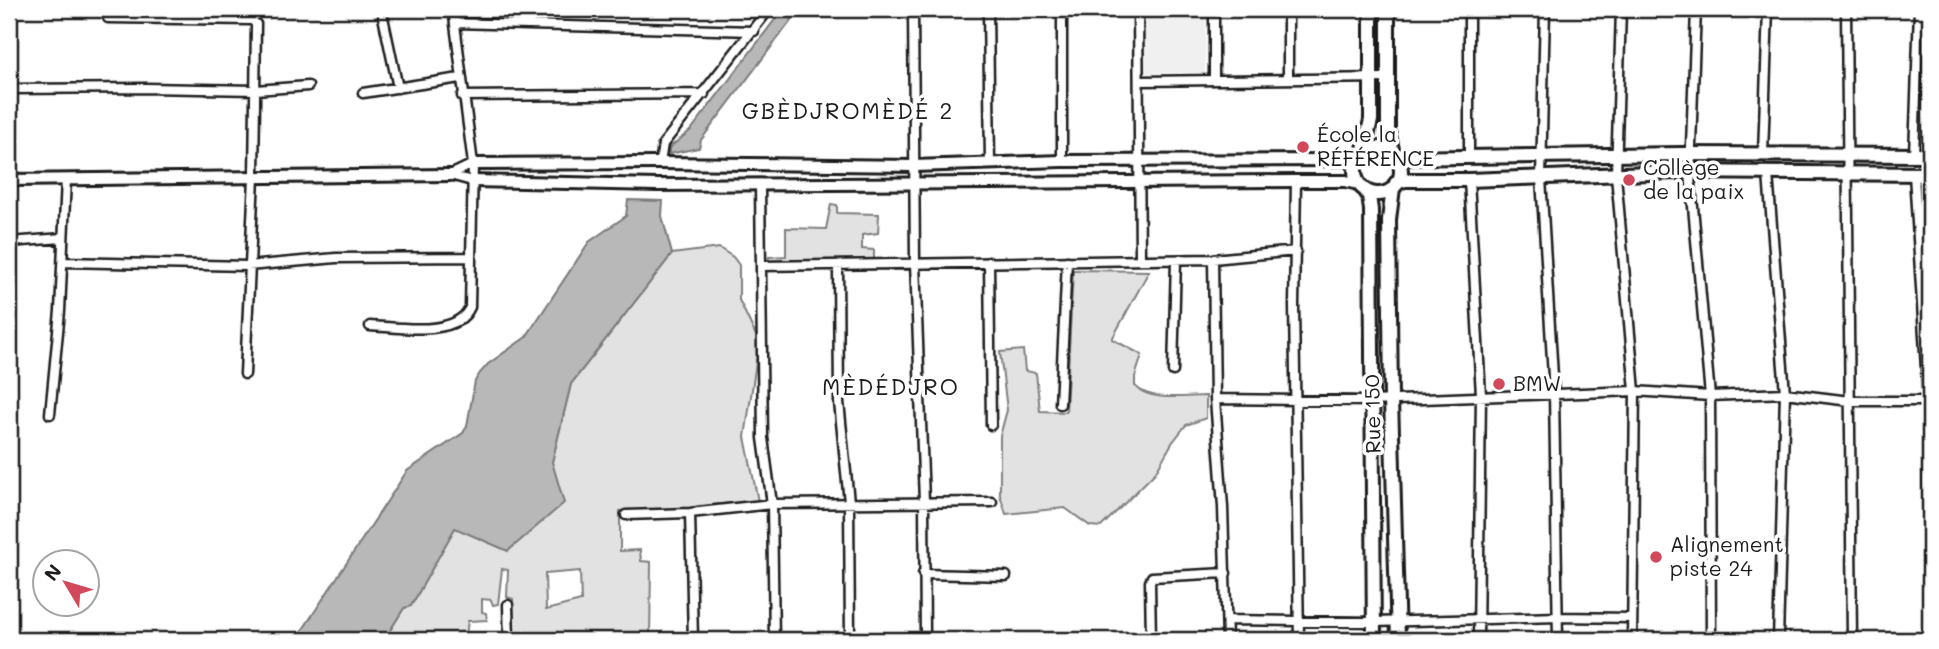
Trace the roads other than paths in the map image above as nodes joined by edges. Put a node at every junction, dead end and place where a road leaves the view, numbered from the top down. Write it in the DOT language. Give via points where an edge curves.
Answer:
graph roads {
  1 [pos="453,9"];
  2 [pos="769,9"];
  3 [pos="913,9"];
  4 [pos="988,9"];
  5 [pos="1062,9"];
  6 [pos="1138,9"];
  7 [pos="1214,9"];
  8 [pos="1288,9"];
  9 [pos="1371,9"];
  10 [pos="1388,9"];
  11 [pos="1469,9"];
  12 [pos="1545,9"];
  13 [pos="1620,9"];
  14 [pos="1696,9"];
  15 [pos="1768,9"];
  16 [pos="1846,9"];
  17 [pos="1919,9"];
  18 [pos="383,17"];
  19 [pos="108,18"];
  20 [pos="455,23"];
  21 [pos="754,31"];
  22 [pos="460,78"];
  23 [pos="1388,78"];
  24 [pos="1288,79"];
  25 [pos="1371,79"];
  26 [pos="1214,80"];
  27 [pos="1139,81"];
  28 [pos="308,86"];
  29 [pos="398,88"];
  30 [pos="9,89"];
  31 [pos="256,90"];
  32 [pos="363,93"];
  33 [pos="704,94"];
  34 [pos="463,96"];
  35 [pos="1616,154"];
  36 [pos="1691,154"];
  37 [pos="1763,154"];
  38 [pos="1847,154"];
  39 [pos="1542,155"];
  40 [pos="1914,155"];
  41 [pos="1930,155"];
  42 [pos="1395,156"];
  43 [pos="1469,156"];
  44 [pos="1360,157"];
  45 [pos="1062,161"];
  46 [pos="1139,162"];
  47 [pos="660,163"];
  48 [pos="990,163"];
  49 [pos="472,164"];
  50 [pos="914,166"];
  51 [pos="1690,173"];
  52 [pos="1847,173"];
  53 [pos="1914,173"];
  54 [pos="1768,174"];
  55 [pos="1930,174"];
  56 [pos="450,175"];
  57 [pos="1616,175"];
  58 [pos="254,177"];
  59 [pos="1541,178"];
  60 [pos="66,179"];
  61 [pos="9,180"];
  62 [pos="1469,180"];
  63 [pos="472,181"];
  64 [pos="1140,181"];
  65 [pos="1296,181"];
  66 [pos="760,185"];
  67 [pos="914,185"];
  68 [pos="1395,185"];
  69 [pos="1362,187"];
  70 [pos="63,239"];
  71 [pos="9,242"];
  72 [pos="1296,251"];
  73 [pos="471,257"];
  74 [pos="1213,259"];
  75 [pos="1140,260"];
  76 [pos="1176,260"];
  77 [pos="1067,261"];
  78 [pos="63,262"];
  79 [pos="989,262"];
  80 [pos="915,263"];
  81 [pos="838,265"];
  82 [pos="248,266"];
  83 [pos="761,266"];
  84 [pos="370,326"];
  85 [pos="1173,371"];
  86 [pos="245,374"];
  87 [pos="1635,391"];
  88 [pos="1554,393"];
  89 [pos="1785,393"];
  90 [pos="1481,395"];
  91 [pos="1710,396"];
  92 [pos="1215,399"];
  93 [pos="1296,399"];
  94 [pos="1391,399"];
  95 [pos="1371,401"];
  96 [pos="1850,401"];
  97 [pos="1929,401"];
  98 [pos="1060,404"];
  99 [pos="50,414"];
  100 [pos="991,425"];
  101 [pos="924,501"];
  102 [pos="849,502"];
  103 [pos="992,502"];
  104 [pos="772,503"];
  105 [pos="690,513"];
  106 [pos="626,514"];
  107 [pos="1226,573"];
  108 [pos="923,574"];
  109 [pos="1006,576"];
  110 [pos="508,605"];
  111 [pos="1558,617"];
  112 [pos="1631,618"];
  113 [pos="1227,620"];
  114 [pos="1298,620"];
  115 [pos="1398,620"];
  116 [pos="1478,620"];
  117 [pos="1374,622"];
  118 [pos="509,640"];
  119 [pos="693,640"];
  120 [pos="774,640"];
  121 [pos="850,640"];
  122 [pos="925,640"];
  123 [pos="1151,640"];
  124 [pos="1227,640"];
  125 [pos="1299,640"];
  126 [pos="1374,640"];
  127 [pos="1398,640"];
  128 [pos="1478,640"];
  129 [pos="1558,640"];
  130 [pos="1632,640"];
  131 [pos="1711,640"];
  132 [pos="1778,640"];
  133 [pos="1852,640"];
  134 [pos="1929,640"];
  1 -- 20 [label="street"];
  2 -- 21 [label="street"];
  3 -- 50 [label="street"];
  4 -- 48 [label="street"];
  5 -- 45 [label="street"];
  6 -- 27 [label="street"];
  7 -- 26 [label="street"];
  8 -- 24 [label="street"];
  9 -- 25 [label="main road"];
  10 -- 23 [label="main road"];
  11 -- 43 [label="street"];
  12 -- 39 [label="street"];
  13 -- 35 [label="street"];
  14 -- 36 [label="street"];
  15 -- 37 [label="street"];
  16 -- 38 [label="street"];
  17 -- 40 [label="street"];
  18 -- 29 [label="street"];
  19 -- 31 [label="street" via="255,21"];
  20 -- 21 [label="street"];
  20 -- 22 [label="street"];
  21 -- 33 [label="street"];
  22 -- 29 [label="street"];
  22 -- 34 [label="street"];
  23 -- 25 [label="street"];
  23 -- 42 [label="main road" via="1388,131"];
  24 -- 25 [label="street"];
  24 -- 26 [label="street"];
  25 -- 44 [label="main road" via="1370,129"];
  26 -- 27 [label="street"];
  27 -- 46 [label="street"];
  28 -- 31 [label="street"];
  29 -- 32 [label="street"];
  30 -- 31 [label="street"];
  31 -- 58 [label="street"];
  33 -- 34 [label="street"];
  33 -- 47 [label="street" via="663,144"];
  34 -- 49 [label="street"];
  35 -- 36 [label="main road"];
  35 -- 39 [label="main road"];
  35 -- 57 [label="street"];
  36 -- 37 [label="main road"];
  36 -- 51 [label="street"];
  37 -- 38 [label="main road"];
  38 -- 40 [label="main road"];
  38 -- 52 [label="street"];
  39 -- 43 [label="main road"];
  39 -- 59 [label="street"];
  40 -- 41 [label="main road"];
  42 -- 43 [label="main road"];
  42 -- 44 [label="main road" via="1379,148"];
  42 -- 68 [label="main road" via="1400,170"];
  44 -- 46 [label="street"];
  44 -- 69 [label="main road" via="1355,173"];
  45 -- 46 [label="street"];
  45 -- 48 [label="street"];
  46 -- 64 [label="street"];
  47 -- 49 [label="street"];
  47 -- 50 [label="street"];
  48 -- 50 [label="street"];
  49 -- 56 [label="street"];
  49 -- 63 [label="street"];
  50 -- 67 [label="street"];
  51 -- 54 [label="main road"];
  51 -- 57 [label="main road"];
  51 -- 91 [label="street"];
  52 -- 53 [label="main road"];
  52 -- 54 [label="main road"];
  52 -- 96 [label="street"];
  53 -- 55 [label="main road"];
  53 -- 97 [label="street"];
  54 -- 89 [label="street"];
  56 -- 58 [label="street"];
  56 -- 63 [label="street"];
  57 -- 59 [label="main road"];
  57 -- 87 [label="street"];
  58 -- 60 [label="street"];
  58 -- 82 [label="street"];
  59 -- 62 [label="main road"];
  59 -- 88 [label="street"];
  60 -- 61 [label="street"];
  60 -- 70 [label="street"];
  62 -- 68 [label="main road" via="1405,180"];
  62 -- 90 [label="street"];
  63 -- 66 [label="street"];
  63 -- 73 [label="street"];
  64 -- 65 [label="street"];
  64 -- 67 [label="street"];
  64 -- 75 [label="street"];
  65 -- 69 [label="street" via="1346,181"];
  65 -- 72 [label="street"];
  66 -- 67 [label="street"];
  66 -- 83 [label="street"];
  67 -- 80 [label="street"];
  68 -- 69 [label="main road" via="1376,194"];
  68 -- 94 [label="main road, Rue 150" via="1389,209"];
  69 -- 95 [label="main road, Rue 150" via="1370,203"];
  70 -- 71 [label="street"];
  70 -- 78 [label="street"];
  72 -- 74 [label="street"];
  72 -- 93 [label="street"];
  73 -- 82 [label="street" via="337,258"];
  73 -- 84 [label="street" via="470,307 462,320 436,328"];
  74 -- 76 [label="street"];
  74 -- 92 [label="street"];
  75 -- 76 [label="street"];
  75 -- 77 [label="street"];
  76 -- 85 [label="street"];
  77 -- 79 [label="street"];
  77 -- 98 [label="street"];
  78 -- 82 [label="street"];
  78 -- 99 [label="street"];
  79 -- 80 [label="street"];
  79 -- 100 [label="street"];
  80 -- 81 [label="street"];
  80 -- 101 [label="street"];
  81 -- 83 [label="street"];
  81 -- 102 [label="street" via="839,402"];
  82 -- 86 [label="street"];
  83 -- 104 [label="street" via="763,438"];
  87 -- 88 [label="street"];
  87 -- 91 [label="street"];
  87 -- 112 [label="street"];
  88 -- 90 [label="street"];
  88 -- 111 [label="street"];
  89 -- 91 [label="street"];
  89 -- 96 [label="street"];
  89 -- 132 [label="street"];
  90 -- 94 [label="street"];
  90 -- 116 [label="street"];
  91 -- 131 [label="street"];
  92 -- 93 [label="street"];
  92 -- 107 [label="street"];
  93 -- 95 [label="street"];
  93 -- 114 [label="street"];
  94 -- 95 [label="street"];
  94 -- 115 [label="main road, Rue 150"];
  95 -- 117 [label="main road, Rue 150"];
  96 -- 97 [label="street"];
  96 -- 133 [label="street"];
  97 -- 134 [label="street"];
  101 -- 102 [label="street"];
  101 -- 103 [label="street"];
  101 -- 108 [label="street"];
  102 -- 104 [label="street"];
  102 -- 121 [label="street"];
  104 -- 105 [label="street"];
  104 -- 120 [label="street"];
  105 -- 106 [label="street"];
  105 -- 119 [label="street"];
  107 -- 113 [label="street"];
  107 -- 123 [label="street" via="1152,577"];
  108 -- 109 [label="street"];
  108 -- 122 [label="street"];
  110 -- 118 [label="street"];
  111 -- 112 [label="street"];
  111 -- 116 [label="street"];
  111 -- 129 [label="street"];
  112 -- 130 [label="street"];
  113 -- 114 [label="street"];
  113 -- 124 [label="street"];
  114 -- 117 [label="street"];
  114 -- 125 [label="street"];
  115 -- 116 [label="street"];
  115 -- 117 [label="street"];
  115 -- 127 [label="main road, Rue 150"];
  116 -- 128 [label="street"];
  117 -- 126 [label="main road, Rue 150"];
}
